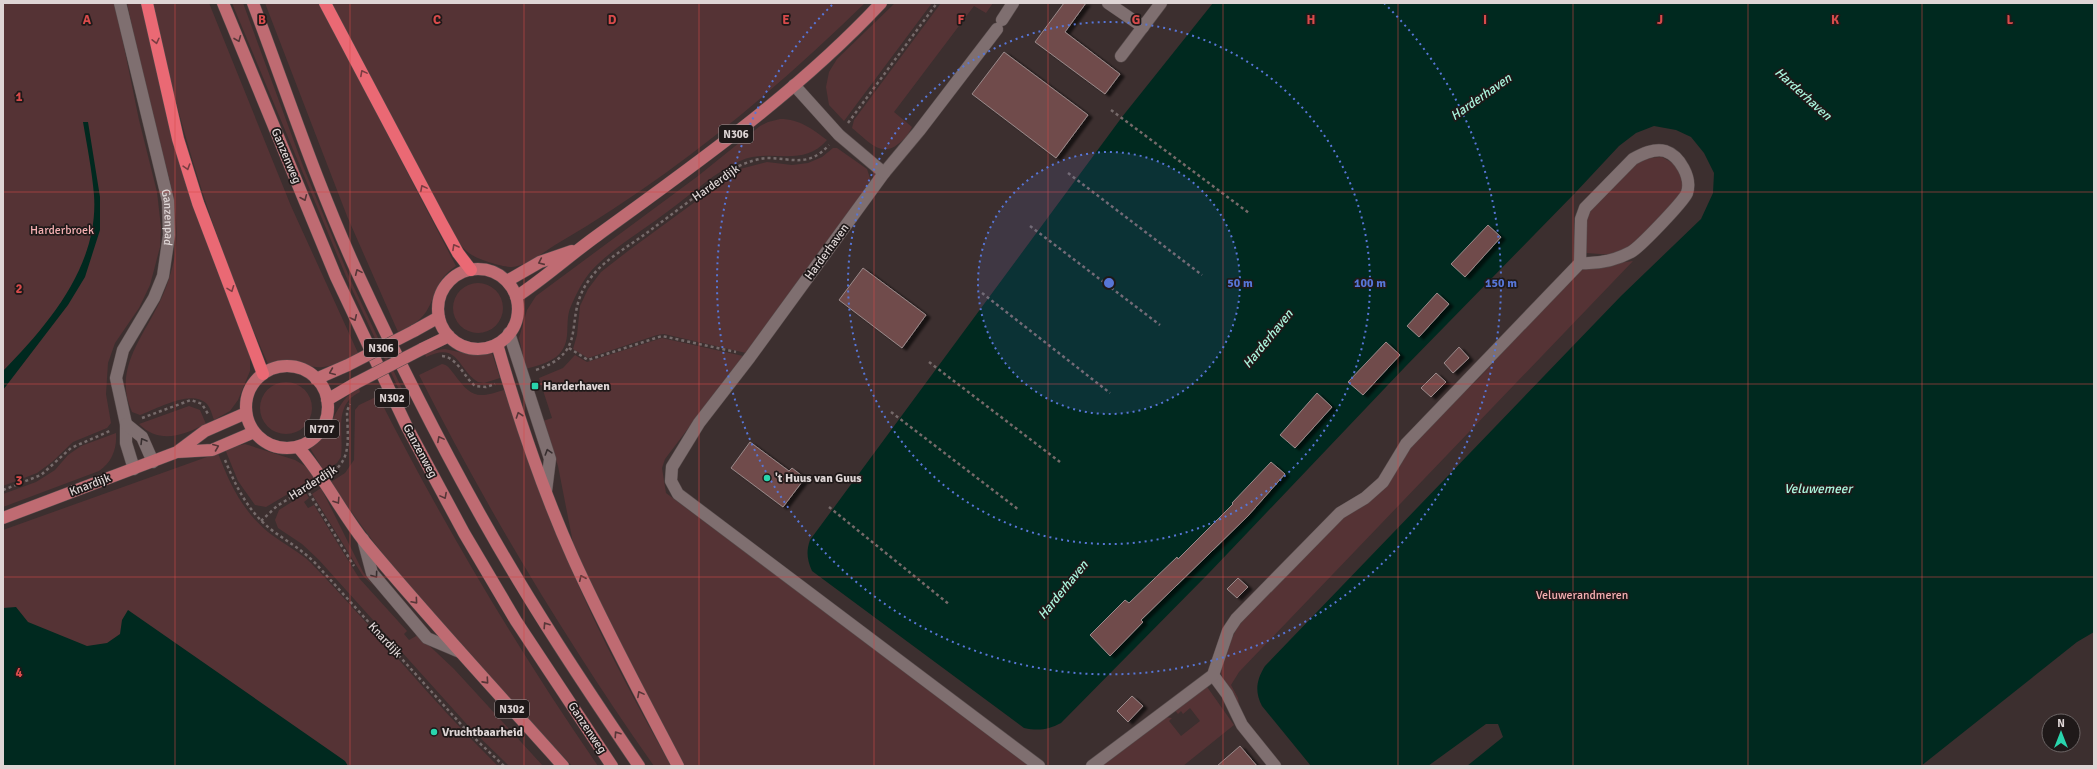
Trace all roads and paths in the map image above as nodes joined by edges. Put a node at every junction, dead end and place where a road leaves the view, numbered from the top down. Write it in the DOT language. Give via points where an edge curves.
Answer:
graph roads {
  1 [pos="120,3"];
  2 [pos="147,3"];
  3 [pos="223,3"];
  4 [pos="254,3"];
  5 [pos="325,3"];
  6 [pos="881,3"];
  7 [pos="937,3"];
  8 [pos="1013,3"];
  9 [pos="1108,3"];
  10 [pos="1161,3"];
  11 [pos="1143,27"];
  12 [pos="1121,56"];
  13 [pos="794,85"];
  14 [pos="1111,110"];
  15 [pos="839,135"];
  16 [pos="884,173"];
  17 [pos="1068,173"];
  18 [pos="1249,213"];
  19 [pos="1030,226"];
  20 [pos="577,249"];
  21 [pos="1580,263"];
  22 [pos="471,270"];
  23 [pos="1202,275"];
  24 [pos="507,281"];
  25 [pos="982,293"];
  26 [pos="516,297"];
  27 [pos="439,316"];
  28 [pos="1160,325"];
  29 [pos="509,333"];
  30 [pos="449,336"];
  31 [pos="497,344"];
  32 [pos="750,357"];
  33 [pos="929,362"];
  34 [pos="263,374"];
  35 [pos="316,379"];
  36 [pos="1110,393"];
  37 [pos="354,399"];
  38 [pos="327,400"];
  39 [pos="891,412"];
  40 [pos="246,413"];
  41 [pos="126,424"];
  42 [pos="254,432"];
  43 [pos="298,447"];
  44 [pos="177,452"];
  45 [pos="153,462"];
  46 [pos="1060,462"];
  47 [pos="134,468"];
  48 [pos="322,478"];
  49 [pos="306,488"];
  50 [pos="3,490"];
  51 [pos="546,491"];
  52 [pos="829,508"];
  53 [pos="1019,510"];
  54 [pos="3,518"];
  55 [pos="261,521"];
  56 [pos="357,571"];
  57 [pos="950,605"];
  58 [pos="1213,675"];
  59 [pos="504,766"];
  60 [pos="563,766"];
  61 [pos="612,766"];
  62 [pos="639,766"];
  63 [pos="678,766"];
  64 [pos="1039,766"];
  65 [pos="1092,766"];
  66 [pos="1275,766"];
  1 -- 41 [label="street, Ganzenpad" via="168,201 169,235 163,276 123,350 119,363 116,378"];
  2 -- 34 [label="highway, one-way" via="178,139 198,203"];
  3 -- 61 [label="main road, Ganzenweg / N302, one-way" via="336,277 406,427 516,621"];
  62 -- 4 [label="main road, Ganzenweg / N302, one-way" via="535,608 482,519 426,414 356,270 308,150"];
  22 -- 5 [label="highway, one-way" via="458,254"];
  6 -- 13 [label="main road, N306" via="858,28"];
  7 -- 15 [label="path, Harderdijk"];
  8 -- 16 [label="street, Harderhaven" via="1000,25"];
  9 -- 11 [label="street"];
  10 -- 11 [label="street"];
  11 -- 12 [label="street"];
  13 -- 15 [label="street"];
  13 -- 20 [label="main road, N306" via="727,142"];
  14 -- 18 [label="path"];
  15 -- 16 [label="street"];
  15 -- 32 [label="path, Harderdijk" via="824,151 812,158 800,161 764,158 739,166 599,269 581,294 570,348 588,360 662,336 742,353"];
  16 -- 32 [label="street, Harderhaven"];
  17 -- 23 [label="path"];
  19 -- 28 [label="path"];
  20 -- 24 [label="main road, N306, one-way" via="540,262"];
  20 -- 26 [label="main road, N306" via="547,276"];
  21 -- 21 [label="street" via="1581,219 1585,208 1641,154 1665,151 1675,157 1689,181 1687,193 1678,206 1632,252 1610,260"];
  21 -- 58 [label="street" via="1406,444 1383,482 1365,498 1340,513 1236,619 1228,631"];
  22 -- 24 [label="main road" via="490,271"];
  22 -- 27 [label="main road" via="456,276 445,286 438,306"];
  24 -- 26 [label="main road"];
  25 -- 36 [label="path"];
  26 -- 29 [label="main road" via="517,319"];
  27 -- 30 [label="main road" via="442,327"];
  27 -- 35 [label="main road, N306, one-way, bridge" via="348,365"];
  29 -- 31 [label="main road"];
  51 -- 29 [label="street, one-way" via="550,459"];
  30 -- 31 [label="main road" via="466,347 482,348"];
  30 -- 38 [label="main road, N306, bridge"];
  51 -- 31 [label="main road, one-way" via="511,394"];
  32 -- 64 [label="street, Harderhaven" via="699,423 672,466 671,481 678,494"];
  33 -- 46 [label="path"];
  34 -- 35 [label="main road" via="280,367 290,367 304,371"];
  34 -- 40 [label="main road" via="249,392"];
  35 -- 38 [label="main road"];
  37 -- 48 [label="path, Harderdijk" via="347,411 346,456 342,464"];
  38 -- 43 [label="main road, N707" via="328,410 322,429 315,437"];
  39 -- 53 [label="path"];
  40 -- 42 [label="main road, N707"];
  40 -- 44 [label="main road, Knardijk" via="206,431"];
  45 -- 41 [label="street, one-way" via="142,437"];
  41 -- 47 [label="street, Ganzenpad" via="126,443"];
  41 -- 50 [label="path" via="79,443 41,475"];
  42 -- 43 [label="main road, N707" via="270,445"];
  44 -- 42 [label="main road, Knardijk, one-way" via="212,450"];
  43 -- 48 [label="main road, N302"];
  44 -- 45 [label="main road, Knardijk"];
  45 -- 47 [label="main road, Knardijk"];
  47 -- 54 [label="main road, Knardijk"];
  48 -- 49 [label="path, Harderdijk"];
  48 -- 60 [label="main road, N302, one-way" via="363,539"];
  49 -- 55 [label="path, Harderdijk" via="277,506"];
  49 -- 56 [label="path"];
  63 -- 51 [label="main road, one-way" via="598,611"];
  52 -- 57 [label="path"];
  55 -- 59 [label="path, Knardijk" via="317,565 468,732"];
  58 -- 65 [label="street"];
  58 -- 66 [label="street" via="1227,694 1242,725"];
}
